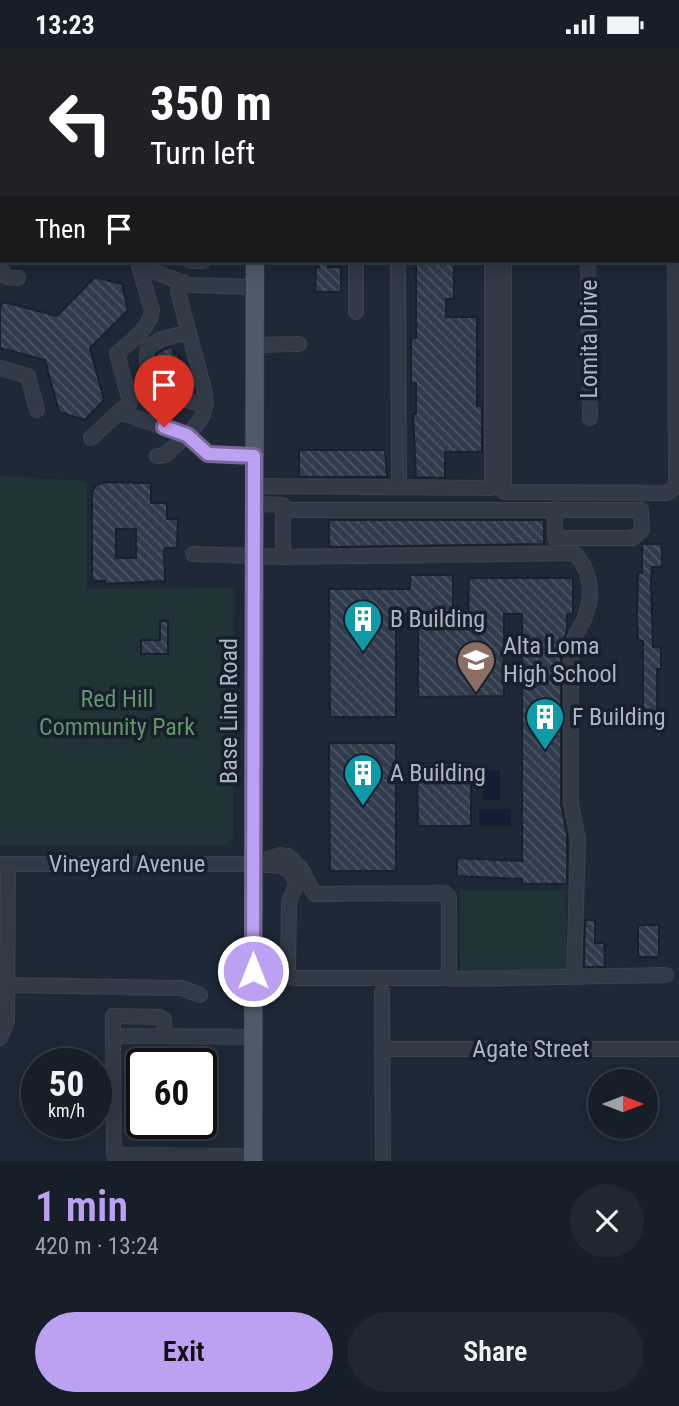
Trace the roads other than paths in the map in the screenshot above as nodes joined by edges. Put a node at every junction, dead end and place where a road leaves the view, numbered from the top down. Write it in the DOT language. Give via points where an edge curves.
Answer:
graph roads {
  1 [pos="255,263"];
  2 [pos="356,263"];
  3 [pos="398,263"];
  4 [pos="492,263"];
  5 [pos="504,263"];
  6 [pos="589,263"];
  7 [pos="675,263"];
  8 [pos="138,264"];
  9 [pos="184,282"];
  10 [pos="255,287"];
  11 [pos="356,312"];
  12 [pos="189,332"];
  13 [pos="299,344"];
  14 [pos="255,345"];
  15 [pos="0,368"];
  16 [pos="126,386"];
  17 [pos="147,391"];
  18 [pos="206,405"];
  19 [pos="37,410"];
  20 [pos="119,412"];
  21 [pos="590,418"];
  22 [pos="187,435"];
  23 [pos="91,438"];
  24 [pos="157,456"];
  25 [pos="254,456"];
  26 [pos="399,488"];
  27 [pos="254,495"];
  28 [pos="555,509"];
  29 [pos="283,510"];
  30 [pos="555,541"];
  31 [pos="192,554"];
  32 [pos="254,557"];
  33 [pos="283,557"];
  34 [pos="4,864"];
  35 [pos="253,864"];
  36 [pos="666,975"];
  37 [pos="447,977"];
  38 [pos="574,977"];
  39 [pos="8,985"];
  40 [pos="382,992"];
  41 [pos="200,995"];
  42 [pos="253,1037"];
  43 [pos="0,1038"];
  44 [pos="382,1049"];
  45 [pos="679,1049"];
  46 [pos="114,1158"];
  47 [pos="215,1158"];
  48 [pos="253,1159"];
  49 [pos="383,1161"];
  1 -- 10 [label="main road, Base Line Road"];
  2 -- 11 [label="street"];
  3 -- 26 [label="street"];
  4 -- 26 [label="street" via="492,488"];
  5 -- 7 [label="street" via="504,492 666,493 676,483"];
  6 -- 21 [label="street, Lomita Drive"];
  8 -- 9 [label="street"];
  8 -- 16 [label="street" via="152,310 148,323 117,354"];
  9 -- 10 [label="street"];
  9 -- 12 [label="street" via="178,292"];
  10 -- 14 [label="main road, Base Line Road"];
  12 -- 17 [label="street" via="162,338 148,347 151,373"];
  12 -- 18 [label="street"];
  13 -- 14 [label="street"];
  14 -- 25 [label="main road, Base Line Road"];
  15 -- 19 [label="street" via="28,376"];
  16 -- 17 [label="street"];
  16 -- 20 [label="street" via="130,402"];
  17 -- 18 [label="street"];
  18 -- 22 [label="street" via="201,421"];
  20 -- 22 [label="street"];
  20 -- 23 [label="street"];
  22 -- 24 [label="street" via="165,455"];
  22 -- 25 [label="street" via="208,454"];
  25 -- 27 [label="main road, Base Line Road"];
  26 -- 27 [label="street"];
  27 -- 29 [label="street" via="283,505"];
  27 -- 32 [label="main road, Base Line Road"];
  28 -- 29 [label="street"];
  28 -- 30 [label="street"];
  28 -- 30 [label="street" via="641,510 642,530 633,537"];
  29 -- 33 [label="street"];
  30 -- 33 [label="street"];
  30 -- 38 [label="street" via="583,561 590,597 571,649 571,804 578,839"];
  31 -- 32 [label="street"];
  32 -- 33 [label="street"];
  32 -- 35 [label="main road, Base Line Road"];
  34 -- 35 [label="street, Vineyard Avenue"];
  34 -- 39 [label="street"];
  35 -- 37 [label="street" via="288,856 302,870 314,894 445,893 449,897"];
  35 -- 37 [label="street" via="281,866 295,878 289,902 288,973 293,978"];
  35 -- 42 [label="main road, Base Line Road"];
  36 -- 38 [label="street"];
  37 -- 38 [label="street"];
  39 -- 41 [label="street" via="182,988"];
  39 -- 43 [label="street" via="8,1021"];
  40 -- 44 [label="street"];
  42 -- 46 [label="street" via="113,1036"];
  42 -- 48 [label="main road, Base Line Road"];
  44 -- 45 [label="street, Agate Street"];
  44 -- 49 [label="street"];
  46 -- 47 [label="street"];
  47 -- 48 [label="street"];
}
